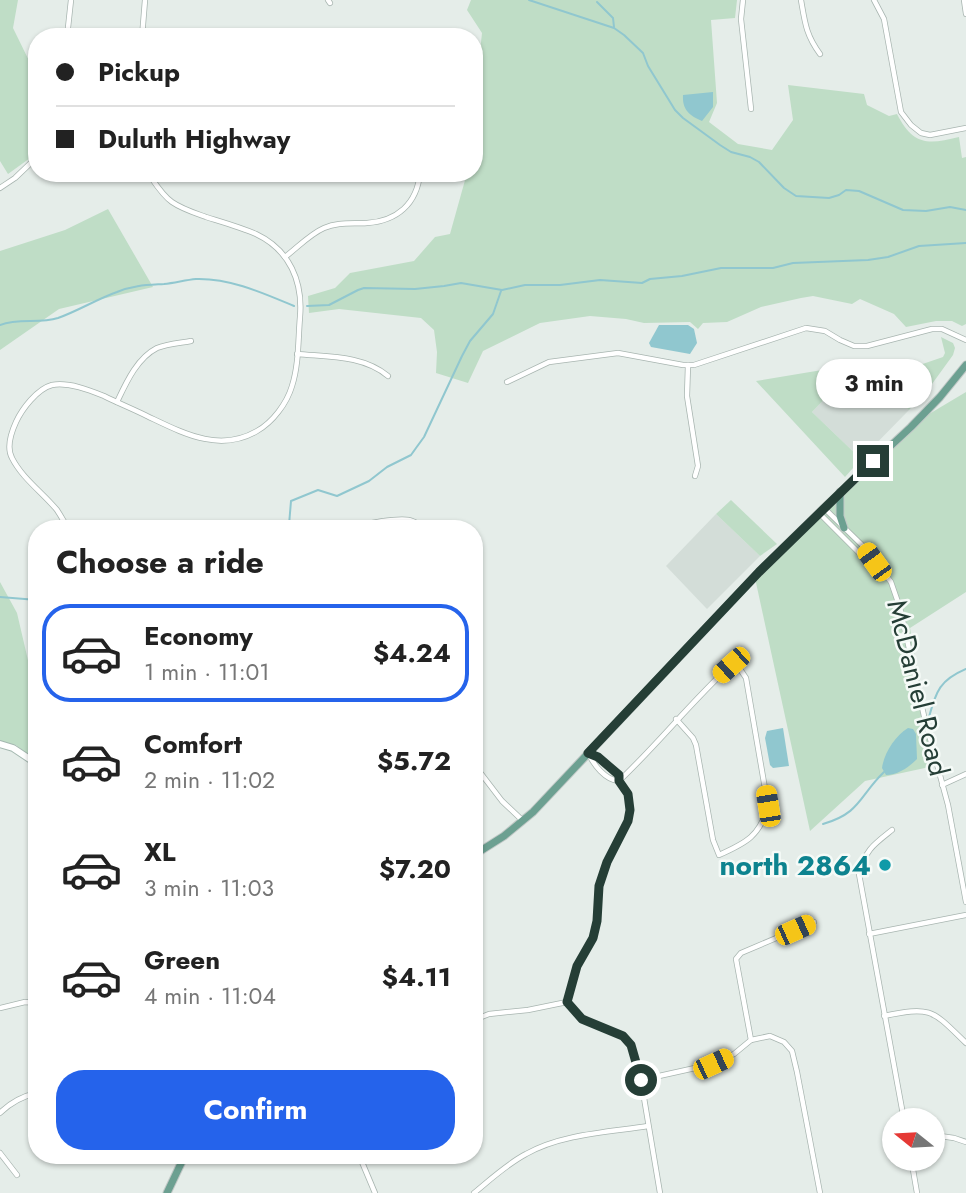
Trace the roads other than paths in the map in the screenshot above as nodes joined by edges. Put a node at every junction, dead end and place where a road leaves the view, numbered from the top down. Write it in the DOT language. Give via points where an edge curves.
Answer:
graph roads {
  1 [pos="71,0"];
  2 [pos="145,0"];
  3 [pos="743,0"];
  4 [pos="801,0"];
  5 [pos="874,0"];
  6 [pos="964,0"];
  7 [pos="966,14"];
  8 [pos="68,28"];
  9 [pos="143,28"];
  10 [pos="820,54"];
  11 [pos="751,109"];
  12 [pos="966,128"];
  13 [pos="28,166"];
  14 [pos="155,182"];
  15 [pos="419,182"];
  16 [pos="0,188"];
  17 [pos="285,257"];
  18 [pos="966,340"];
  19 [pos="191,341"];
  20 [pos="297,354"];
  21 [pos="688,365"];
  22 [pos="964,369"];
  23 [pos="388,376"];
  24 [pos="507,382"];
  25 [pos="117,402"];
  26 [pos="695,476"];
  27 [pos="840,492"];
  28 [pos="821,511"];
  29 [pos="64,520"];
  30 [pos="844,528"];
  31 [pos="874,562"];
  32 [pos="676,719"];
  33 [pos="0,744"];
  34 [pos="588,753"];
  35 [pos="28,758"];
  36 [pos="966,774"];
  37 [pos="483,776"];
  38 [pos="619,781"];
  39 [pos="942,785"];
  40 [pos="523,821"];
  41 [pos="892,830"];
  42 [pos="483,849"];
  43 [pos="966,902"];
  44 [pos="966,915"];
  45 [pos="814,922"];
  46 [pos="869,934"];
  47 [pos="28,1002"];
  48 [pos="567,1002"];
  49 [pos="0,1008"];
  50 [pos="483,1016"];
  51 [pos="884,1016"];
  52 [pos="751,1041"];
  53 [pos="966,1043"];
  54 [pos="641,1080"];
  55 [pos="28,1094"];
  56 [pos="902,1108"];
  57 [pos="0,1113"];
  58 [pos="649,1126"];
  59 [pos="945,1137"];
  60 [pos="966,1142"];
  61 [pos="0,1153"];
  62 [pos="182,1164"];
  63 [pos="363,1164"];
  64 [pos="913,1171"];
  65 [pos="17,1175"];
  66 [pos="167,1193"];
  67 [pos="375,1193"];
  68 [pos="474,1193"];
  69 [pos="660,1193"];
  70 [pos="820,1193"];
  71 [pos="917,1193"];
  1 -- 8 [label="street"];
  2 -- 9 [label="street"];
  3 -- 11 [label="street"];
  4 -- 10 [label="street" via="807,33"];
  5 -- 12 [label="street" via="884,19 906,119 930,135"];
  6 -- 7 [label="street"];
  13 -- 16 [label="street"];
  14 -- 17 [label="street" via="172,202 255,234"];
  15 -- 17 [label="street" via="416,193 398,215 326,227"];
  17 -- 20 [label="street" via="299,285"];
  18 -- 21 [label="street" via="932,329 854,346 825,331 806,328"];
  19 -- 25 [label="street" via="156,349 143,359"];
  20 -- 23 [label="street" via="362,361"];
  20 -- 25 [label="street" via="296,372 284,404 265,426 245,438 220,442 185,434"];
  21 -- 24 [label="street" via="618,353 548,362"];
  21 -- 26 [label="street" via="687,396 698,466"];
  22 -- 27 [label="main road" via="911,427"];
  25 -- 29 [label="street" via="90,390 52,386 33,398 16,422 9,442 11,457"];
  27 -- 28 [label="main road"];
  27 -- 30 [label="main road"];
  28 -- 30 [label="street, McDaniel Road"];
  28 -- 31 [label="street, McDaniel Road" via="860,554"];
  28 -- 34 [label="main road"];
  30 -- 31 [label="street, McDaniel Road"];
  31 -- 39 [label="street, McDaniel Road" via="891,582 900,608"];
  32 -- 32 [label="street" via="736,663 746,678 768,806 754,836 719,855 694,738"];
  32 -- 38 [label="street"];
  33 -- 35 [label="street"];
  34 -- 38 [label="street" via="593,764 611,780"];
  34 -- 40 [label="main road"];
  36 -- 39 [label="street"];
  37 -- 40 [label="street"];
  38 -- 48 [label="street" via="628,794 628,821 607,862 599,886 593,938 577,966"];
  39 -- 43 [label="street, McDaniel Road"];
  40 -- 42 [label="main road"];
  41 -- 46 [label="street" via="864,857 859,874"];
  44 -- 46 [label="street"];
  45 -- 52 [label="street" via="736,959"];
  46 -- 51 [label="street"];
  47 -- 49 [label="street"];
  48 -- 50 [label="street"];
  48 -- 54 [label="street" via="582,1019 623,1036 631,1045"];
  51 -- 53 [label="street" via="926,1011"];
  51 -- 56 [label="street"];
  52 -- 54 [label="street" via="713,1064"];
  52 -- 70 [label="street" via="770,1036 792,1051"];
  54 -- 58 [label="street"];
  55 -- 57 [label="street"];
  58 -- 68 [label="street" via="556,1141 512,1162"];
  58 -- 69 [label="street"];
  59 -- 60 [label="street"];
  61 -- 65 [label="street"];
  62 -- 66 [label="main road"];
  63 -- 67 [label="street"];
  64 -- 71 [label="street"];
}
